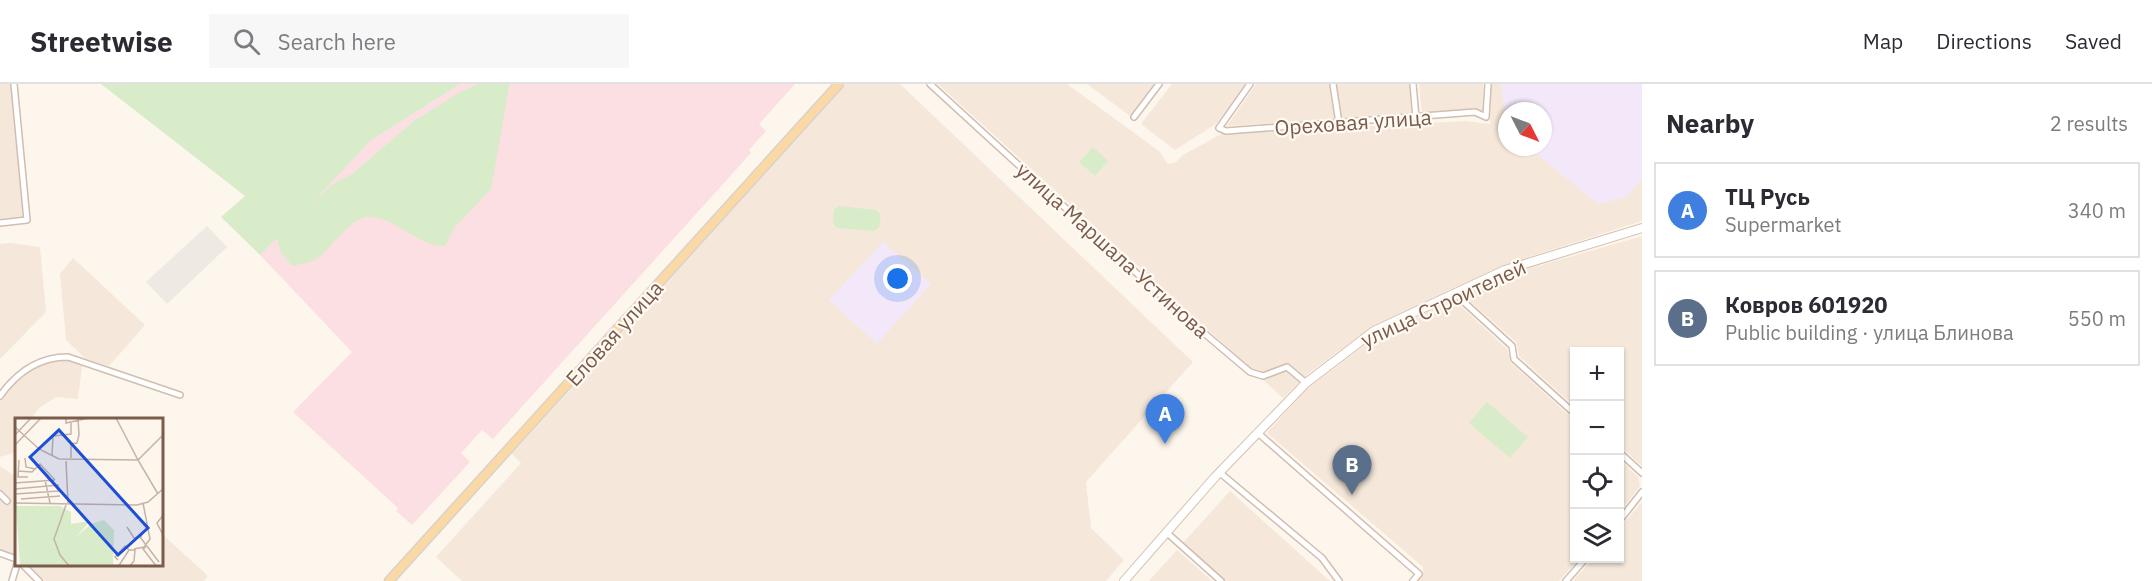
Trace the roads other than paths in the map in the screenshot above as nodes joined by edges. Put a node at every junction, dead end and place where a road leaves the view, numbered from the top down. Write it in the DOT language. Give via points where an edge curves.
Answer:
graph roads {
  1 [pos="14,84"];
  2 [pos="839,84"];
  3 [pos="930,84"];
  4 [pos="1159,84"];
  5 [pos="1250,84"];
  6 [pos="1333,84"];
  7 [pos="1413,84"];
  8 [pos="1488,84"];
  9 [pos="1134,117"];
  10 [pos="1416,118"];
  11 [pos="1339,123"];
  12 [pos="0,224"];
  13 [pos="1642,228"];
  14 [pos="1454,293"];
  15 [pos="1306,383"];
  16 [pos="180,395"];
  17 [pos="0,396"];
  18 [pos="1570,409"];
  19 [pos="1258,434"];
  20 [pos="1622,455"];
  21 [pos="1219,472"];
  22 [pos="1642,473"];
  23 [pos="1642,492"];
  24 [pos="0,494"];
  25 [pos="7,501"];
  26 [pos="1624,515"];
  27 [pos="1166,532"];
  28 [pos="0,553"];
  29 [pos="15,560"];
  30 [pos="1582,563"];
  31 [pos="16,566"];
  32 [pos="24,566"];
  33 [pos="12,581"];
  34 [pos="39,581"];
  35 [pos="389,581"];
  36 [pos="1124,581"];
  37 [pos="1221,581"];
  38 [pos="1339,581"];
  39 [pos="1413,581"];
  40 [pos="1566,581"];
  1 -- 12 [label="street" via="27,220"];
  2 -- 35 [label="main road, Еловая улица"];
  3 -- 15 [label="street, улица Маршала Устинова" via="1250,372 1263,376 1287,367"];
  4 -- 9 [label="street"];
  5 -- 11 [label="street, Ореховая улица" via="1219,128 1226,131"];
  6 -- 11 [label="street"];
  7 -- 10 [label="street"];
  8 -- 10 [label="street, Ореховая улица" via="1486,117 1475,112"];
  10 -- 11 [label="street, Ореховая улица"];
  13 -- 14 [label="main road, улица Строителей" via="1505,270"];
  14 -- 15 [label="main road, улица Строителей" via="1374,332"];
  14 -- 18 [label="street" via="1512,346 1514,359"];
  15 -- 19 [label="main road, улица Строителей"];
  16 -- 17 [label="street" via="68,357 55,357 28,367"];
  19 -- 21 [label="main road, улица Строителей"];
  19 -- 39 [label="street" via="1419,574"];
  20 -- 22 [label="street"];
  21 -- 27 [label="main road, улица Строителей"];
  21 -- 38 [label="street" via="1322,558"];
  23 -- 26 [label="street"];
  24 -- 25 [label="street"];
  27 -- 36 [label="main road, улица Строителей"];
  27 -- 37 [label="street"];
  28 -- 29 [label="street"];
  30 -- 40 [label="street"];
  31 -- 33 [label="street"];
  32 -- 34 [label="street"];
}
